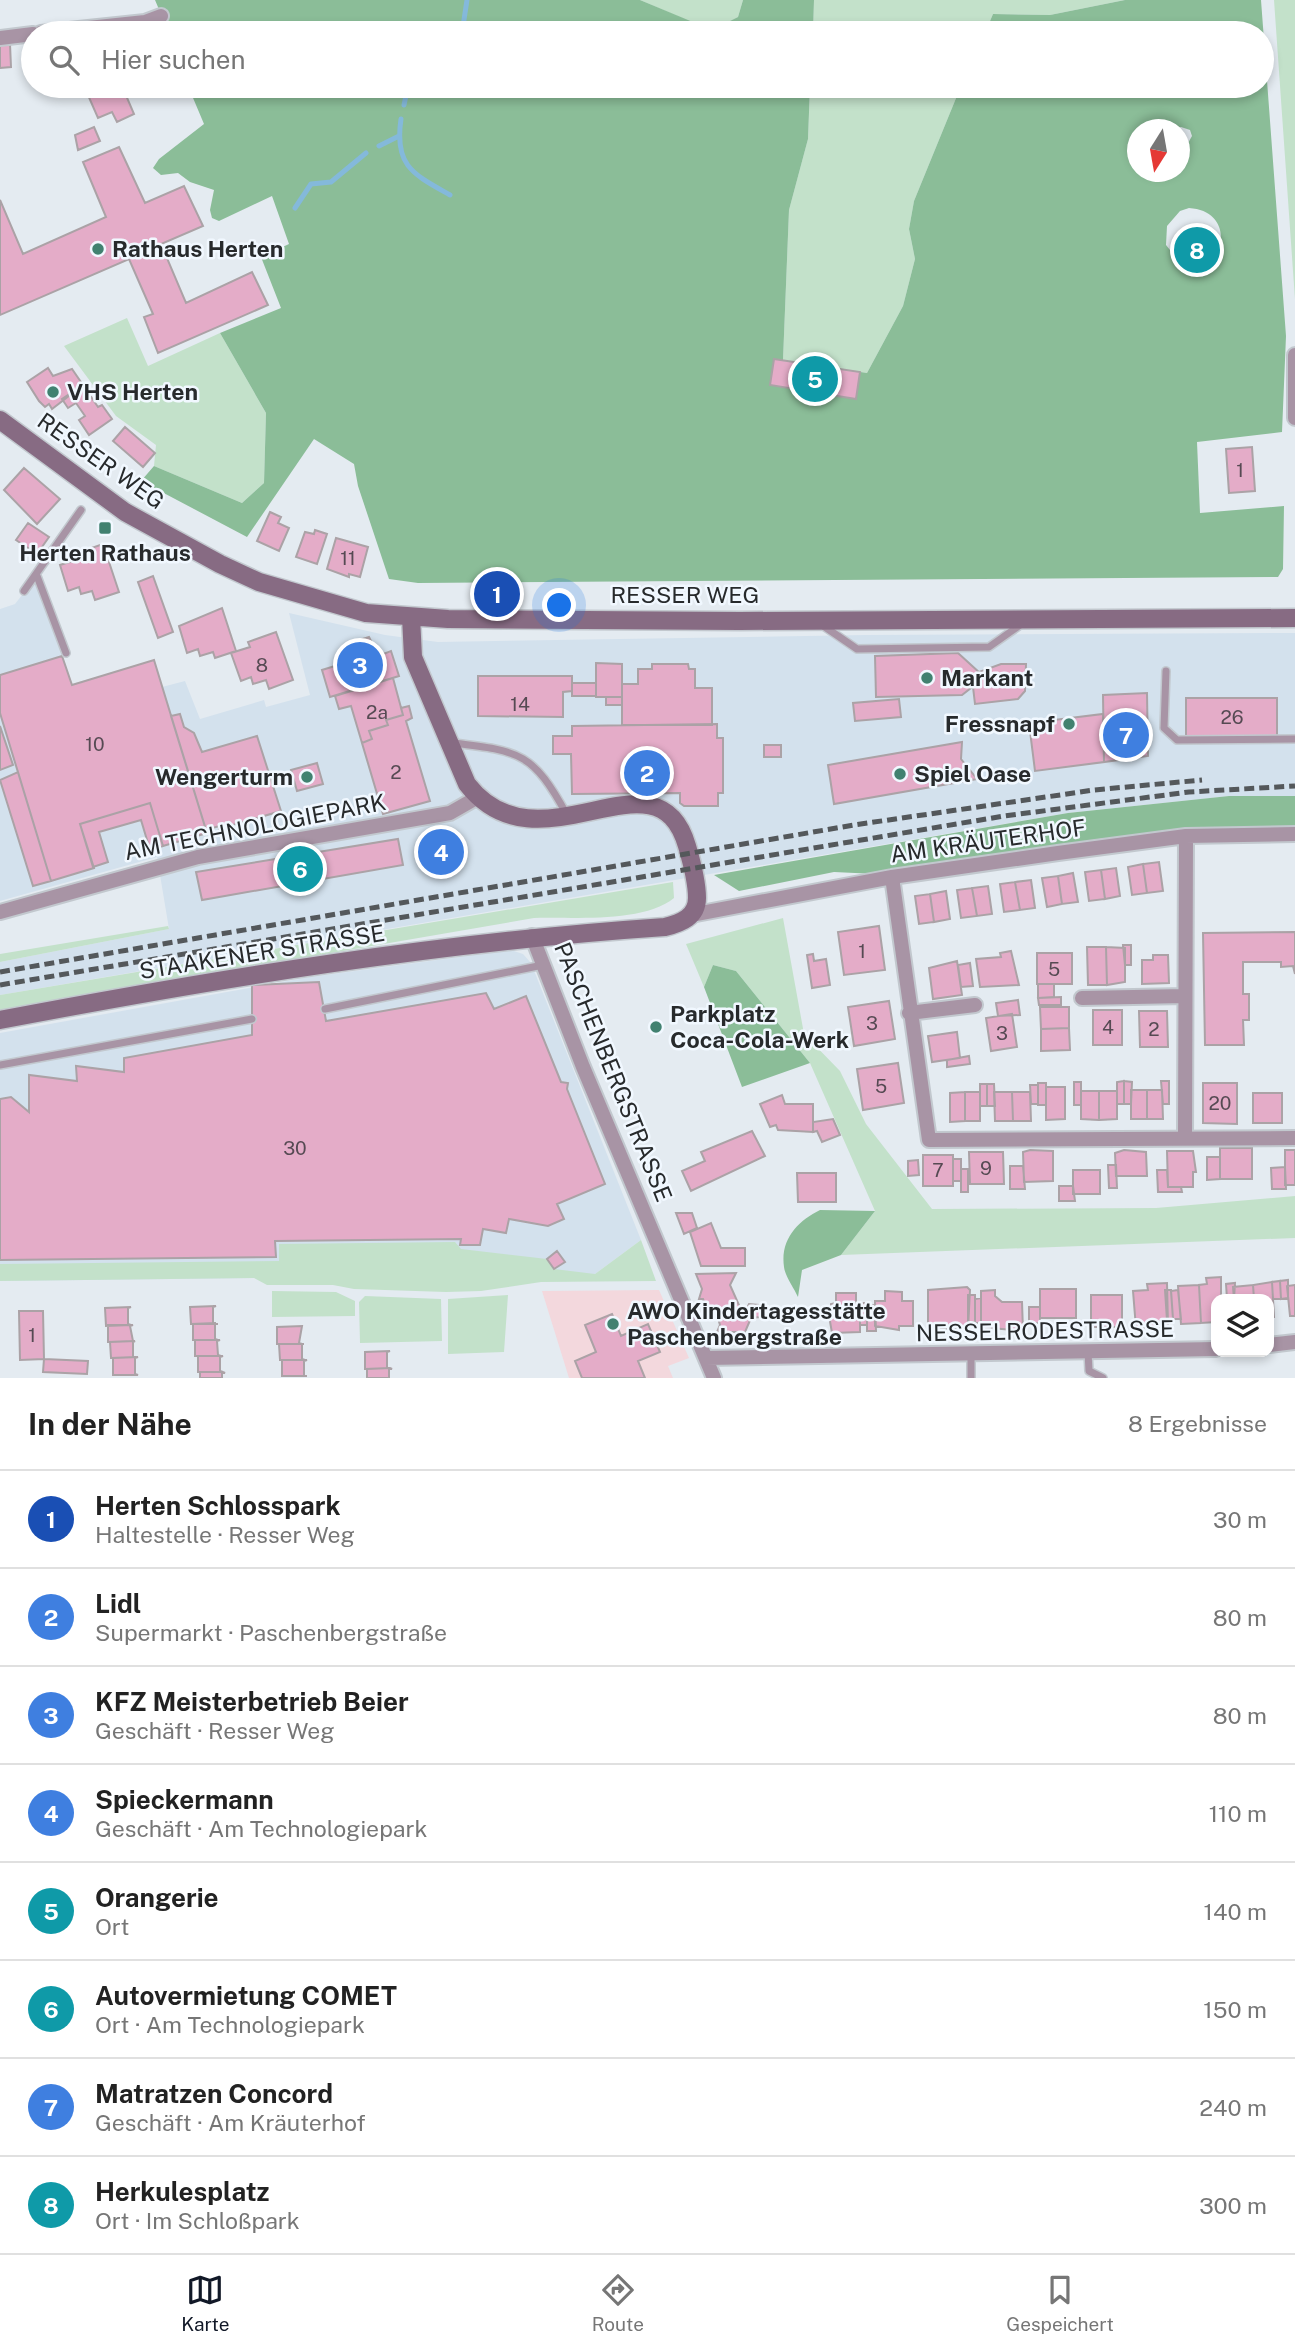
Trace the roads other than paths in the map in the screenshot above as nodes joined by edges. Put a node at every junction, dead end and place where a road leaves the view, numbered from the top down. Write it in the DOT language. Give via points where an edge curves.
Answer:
graph roads {
  1 [pos="161,16"];
  2 [pos="148,21"];
  3 [pos="21,35"];
  4 [pos="0,38"];
  5 [pos="1295,355"];
  6 [pos="1295,405"];
  7 [pos="1295,418"];
  8 [pos="4,426"];
  9 [pos="81,510"];
  10 [pos="37,576"];
  11 [pos="24,591"];
  12 [pos="411,617"];
  13 [pos="1030,618"];
  14 [pos="1295,618"];
  15 [pos="813,619"];
  16 [pos="66,653"];
  17 [pos="1166,671"];
  18 [pos="1295,739"];
  19 [pos="449,743"];
  20 [pos="478,797"];
  21 [pos="568,816"];
  22 [pos="1295,834"];
  23 [pos="1186,836"];
  24 [pos="892,877"];
  25 [pos="0,912"];
  26 [pos="691,915"];
  27 [pos="532,936"];
  28 [pos="542,965"];
  29 [pos="1185,996"];
  30 [pos="1082,998"];
  31 [pos="975,1004"];
  32 [pos="325,1009"];
  33 [pos="909,1013"];
  34 [pos="252,1019"];
  35 [pos="0,1020"];
  36 [pos="0,1065"];
  37 [pos="1185,1138"];
  38 [pos="1295,1138"];
  39 [pos="1295,1342"];
  40 [pos="1274,1344"];
  41 [pos="1211,1349"];
  42 [pos="1088,1352"];
  43 [pos="971,1354"];
  44 [pos="706,1358"];
  45 [pos="714,1378"];
  46 [pos="971,1378"];
  47 [pos="1103,1378"];
  1 -- 2 [label="street"];
  3 -- 4 [label="street"];
  5 -- 6 [label="street"];
  6 -- 7 [label="street"];
  8 -- 12 [label="main road, RESSER WEG" via="125,512 220,564 319,601"];
  9 -- 10 [label="lane"];
  10 -- 11 [label="lane"];
  10 -- 16 [label="lane"];
  12 -- 15 [label="main road, RESSER WEG"];
  12 -- 19 [label="main road" via="413,657"];
  13 -- 14 [label="main road, RESSER WEG"];
  13 -- 15 [label="main road, RESSER WEG"];
  13 -- 15 [label="lane" via="989,647 857,649"];
  17 -- 18 [label="lane" via="1164,728 1177,740"];
  19 -- 20 [label="main road" via="467,784"];
  19 -- 21 [label="lane" via="519,754 538,770"];
  20 -- 21 [label="main road" via="514,818 531,821"];
  20 -- 25 [label="street, AM TECHNOLOGIEPARK" via="450,813 198,858"];
  21 -- 26 [label="main road" via="640,804 671,813 680,824 696,885 696,908"];
  22 -- 23 [label="street, AM KRÄUTERHOF"];
  23 -- 24 [label="street, AM KRÄUTERHOF"];
  23 -- 29 [label="street"];
  24 -- 26 [label="street, AM KRÄUTERHOF"];
  24 -- 33 [label="street"];
  26 -- 27 [label="main road, PASCHENBERGSTRASSE" via="665,927"];
  27 -- 28 [label="street, PASCHENBERGSTRASSE"];
  27 -- 35 [label="main road, STAAKENER STRASSE" via="308,967"];
  28 -- 32 [label="lane"];
  28 -- 44 [label="street, PASCHENBERGSTRASSE"];
  29 -- 30 [label="street"];
  29 -- 37 [label="street"];
  31 -- 33 [label="street"];
  33 -- 37 [label="street" via="929,1140"];
  34 -- 36 [label="lane"];
  37 -- 38 [label="street"];
  39 -- 40 [label="street"];
  41 -- 42 [label="street, NESSELRODESTRASSE"];
  42 -- 43 [label="street, NESSELRODESTRASSE"];
  42 -- 47 [label="lane" via="1089,1371"];
  43 -- 44 [label="street, NESSELRODESTRASSE"];
  43 -- 46 [label="lane"];
  44 -- 45 [label="street, PASCHENBERGSTRASSE"];
}
